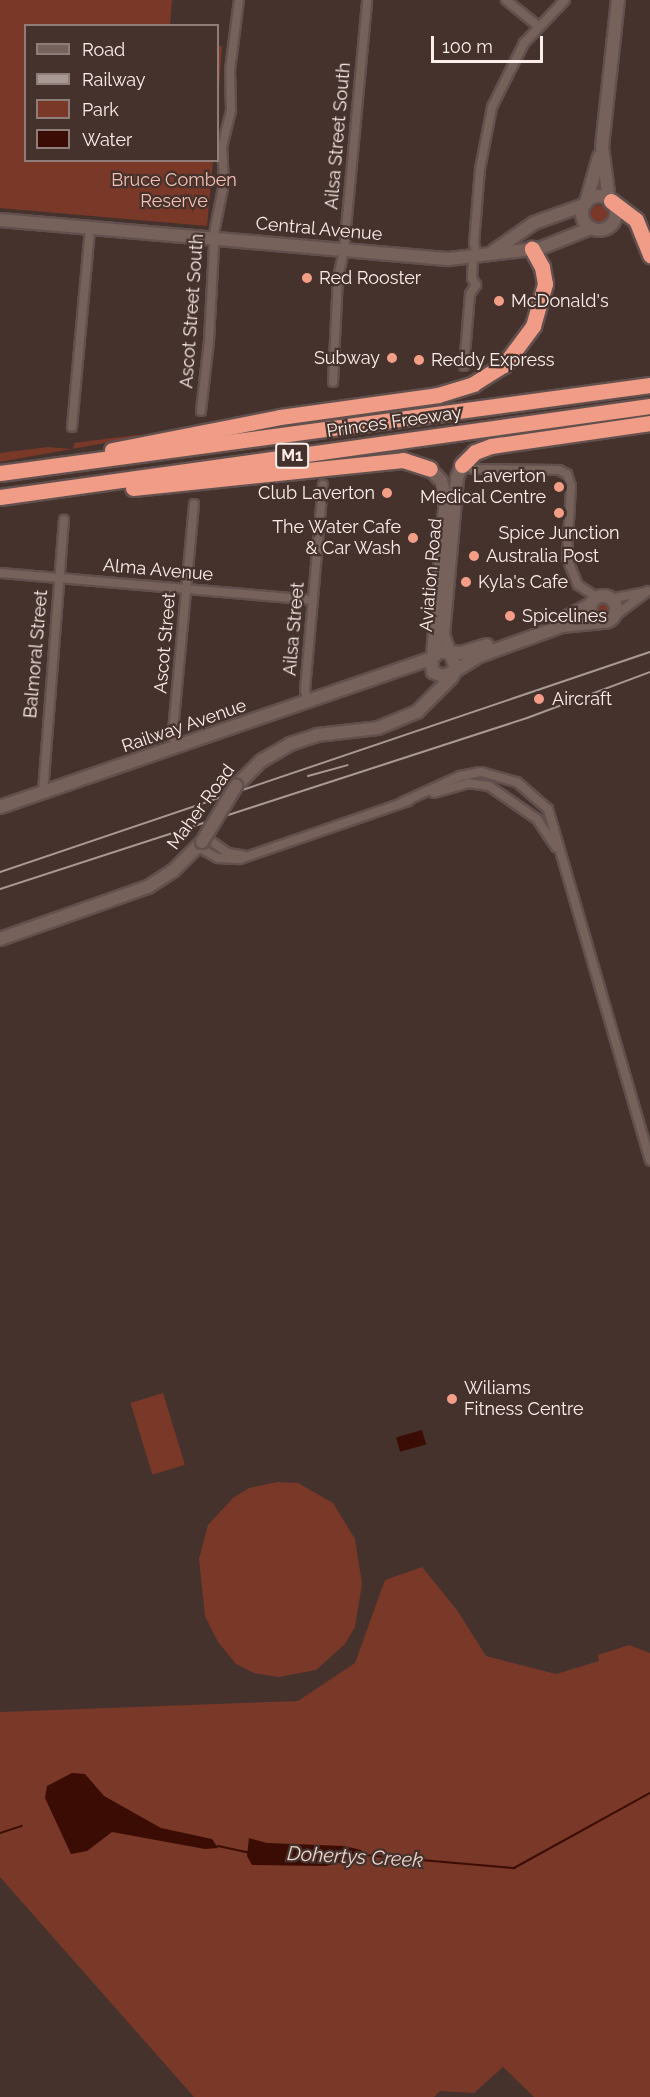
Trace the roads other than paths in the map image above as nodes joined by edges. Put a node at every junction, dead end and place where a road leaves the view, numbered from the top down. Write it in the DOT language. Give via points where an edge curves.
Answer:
graph roads {
  1 [pos="239,0"];
  2 [pos="367,0"];
  3 [pos="506,0"];
  4 [pos="565,0"];
  5 [pos="618,0"];
  6 [pos="538,26"];
  7 [pos="602,147"];
  8 [pos="610,201"];
  9 [pos="585,204"];
  10 [pos="0,220"];
  11 [pos="532,225"];
  12 [pos="90,228"];
  13 [pos="591,228"];
  14 [pos="214,238"];
  15 [pos="532,249"];
  16 [pos="344,250"];
  17 [pos="490,253"];
  18 [pos="650,255"];
  19 [pos="475,257"];
  20 [pos="464,366"];
  21 [pos="333,382"];
  22 [pos="650,385"];
  23 [pos="650,406"];
  24 [pos="201,411"];
  25 [pos="650,423"];
  26 [pos="72,427"];
  27 [pos="462,465"];
  28 [pos="33,468"];
  29 [pos="430,469"];
  30 [pos="0,473"];
  31 [pos="323,485"];
  32 [pos="0,499"];
  33 [pos="194,504"];
  34 [pos="449,519"];
  35 [pos="64,520"];
  36 [pos="0,573"];
  37 [pos="59,578"];
  38 [pos="186,590"];
  39 [pos="442,591"];
  40 [pos="649,591"];
  41 [pos="610,599"];
  42 [pos="313,600"];
  43 [pos="592,600"];
  44 [pos="607,620"];
  45 [pos="449,651"];
  46 [pos="432,658"];
  47 [pos="454,671"];
  48 [pos="434,673"];
  49 [pos="380,678"];
  50 [pos="308,703"];
  51 [pos="400,720"];
  52 [pos="175,748"];
  53 [pos="525,788"];
  54 [pos="43,792"];
  55 [pos="403,802"];
  56 [pos="514,802"];
  57 [pos="0,807"];
  58 [pos="204,842"];
  59 [pos="560,856"];
  60 [pos="0,939"];
  61 [pos="650,1160"];
  1 -- 14 [label="street, Ascot Street South" via="230,70 231,110 222,147 224,183"];
  2 -- 16 [label="street, Ailsa Street South"];
  3 -- 6 [label="street"];
  4 -- 6 [label="street"];
  5 -- 7 [label="street"];
  6 -- 19 [label="street" via="505,76 488,122"];
  7 -- 8 [label="street"];
  7 -- 9 [label="street"];
  8 -- 9 [label="street" via="597,197"];
  8 -- 13 [label="street" via="616,210 612,224 604,229"];
  8 -- 18 [label="highway" via="636,220"];
  9 -- 11 [label="street, Central Avenue"];
  9 -- 13 [label="street" via="583,218"];
  10 -- 12 [label="street, Central Avenue"];
  11 -- 15 [label="street" via="527,238"];
  11 -- 17 [label="street, Central Avenue"];
  12 -- 14 [label="street, Central Avenue"];
  12 -- 26 [label="street"];
  13 -- 15 [label="street, Central Avenue"];
  14 -- 16 [label="street, Central Avenue"];
  14 -- 24 [label="street, Ascot Street South" via="210,340"];
  15 -- 17 [label="street, Central Avenue"];
  15 -- 28 [label="highway" via="542,267 545,284 533,326 504,365 473,384 438,395 150,441"];
  16 -- 19 [label="street, Central Avenue"];
  16 -- 21 [label="street, Ailsa Street South" via="338,277"];
  17 -- 19 [label="street, Central Avenue"];
  19 -- 20 [label="street" via="472,278 476,285 470,294"];
  22 -- 28 [label="highway, Princes Freeway / M1"];
  23 -- 32 [label="highway, Princes Freeway / M1"];
  25 -- 27 [label="highway" via="491,446 475,452"];
  27 -- 34 [label="street, Aviation Road"];
  27 -- 43 [label="street" via="473,470 559,470 569,476 567,558 575,581"];
  28 -- 30 [label="highway, Princes Freeway / M1"];
  29 -- 32 [label="highway" via="412,461 393,461"];
  29 -- 34 [label="street, Aviation Road" via="444,488"];
  31 -- 42 [label="street, Ailsa Street"];
  33 -- 38 [label="street, Ascot Street"];
  34 -- 39 [label="street, Aviation Road"];
  35 -- 37 [label="street, Balmoral Street"];
  36 -- 37 [label="street, Alma Avenue"];
  37 -- 38 [label="street, Alma Avenue"];
  37 -- 54 [label="street, Balmoral Street"];
  38 -- 42 [label="street, Alma Avenue"];
  38 -- 52 [label="street, Ascot Street" via="173,731"];
  39 -- 45 [label="street, Aviation Road" via="443,638"];
  39 -- 46 [label="street, Aviation Road"];
  40 -- 41 [label="street"];
  40 -- 44 [label="street"];
  41 -- 43 [label="street"];
  41 -- 44 [label="street" via="616,610"];
  42 -- 50 [label="street, Ailsa Street"];
  43 -- 44 [label="street" via="592,616"];
  43 -- 45 [label="street" via="570,617 467,652"];
  44 -- 47 [label="street" via="562,626 478,656"];
  45 -- 46 [label="street" via="440,651"];
  45 -- 47 [label="street" via="456,661"];
  46 -- 48 [label="street"];
  46 -- 49 [label="street, Railway Avenue"];
  47 -- 48 [label="street" via="442,676"];
  47 -- 51 [label="street, Maher Road" via="420,709"];
  48 -- 49 [label="street, Railway Avenue"];
  48 -- 51 [label="street"];
  49 -- 50 [label="street, Railway Avenue"];
  50 -- 52 [label="street, Railway Avenue"];
  51 -- 58 [label="street, Maher Road, bridge" via="378,728 317,735 290,744 261,761 236,786"];
  52 -- 54 [label="street, Railway Avenue"];
  53 -- 55 [label="street" via="494,774 475,772"];
  53 -- 56 [label="street"];
  53 -- 59 [label="street" via="550,813"];
  54 -- 57 [label="street, Railway Avenue"];
  55 -- 56 [label="street" via="476,783 489,786"];
  55 -- 58 [label="street" via="226,860"];
  56 -- 59 [label="street" via="545,827"];
  58 -- 60 [label="street, Maher Road" via="173,871 148,887"];
  59 -- 61 [label="street"];
}
